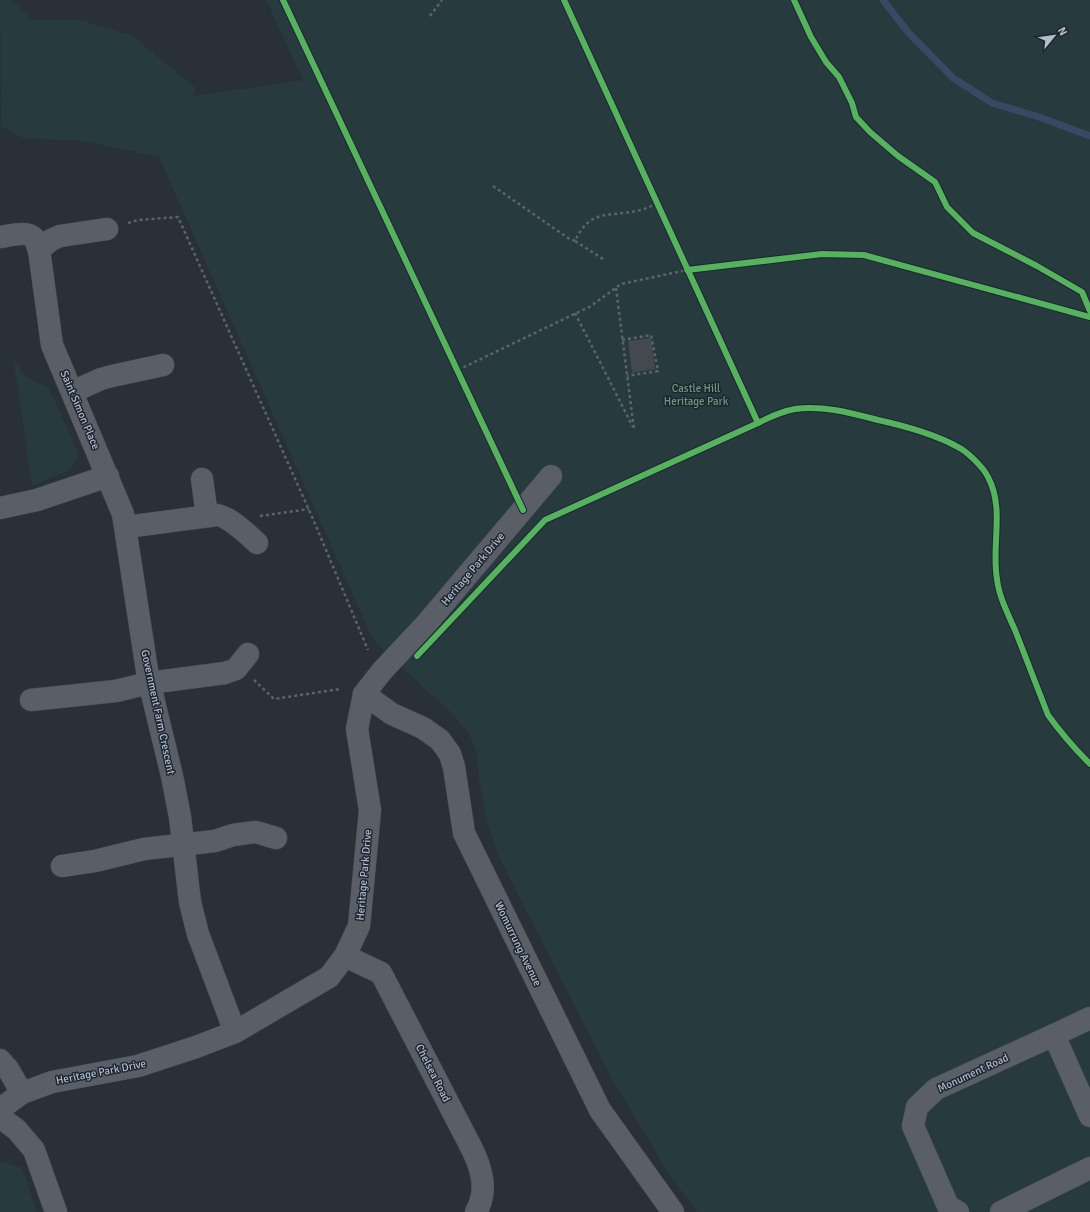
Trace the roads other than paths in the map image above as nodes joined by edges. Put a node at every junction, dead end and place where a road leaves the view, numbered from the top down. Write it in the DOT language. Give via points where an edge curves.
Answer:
graph roads {
  1 [pos="107,229"];
  2 [pos="0,237"];
  3 [pos="39,250"];
  4 [pos="163,365"];
  5 [pos="72,392"];
  6 [pos="108,476"];
  7 [pos="551,476"];
  8 [pos="202,479"];
  9 [pos="0,508"];
  10 [pos="207,516"];
  11 [pos="126,527"];
  12 [pos="258,543"];
  13 [pos="244,660"];
  14 [pos="149,683"];
  15 [pos="364,694"];
  16 [pos="31,700"];
  17 [pos="276,838"];
  18 [pos="182,845"];
  19 [pos="62,866"];
  20 [pos="345,956"];
  21 [pos="1090,1018"];
  22 [pos="235,1032"];
  23 [pos="1054,1035"];
  24 [pos="0,1060"];
  25 [pos="22,1094"];
  26 [pos="0,1109"];
  27 [pos="1090,1116"];
  28 [pos="0,1117"];
  29 [pos="1090,1168"];
  30 [pos="56,1212"];
  31 [pos="476,1212"];
  32 [pos="673,1212"];
  33 [pos="958,1212"];
  34 [pos="1001,1212"];
  1 -- 3 [label="street" via="60,236"];
  2 -- 3 [label="street" via="26,234 33,237"];
  3 -- 5 [label="street, Saint Simon Place" via="52,345"];
  4 -- 5 [label="street" via="100,379"];
  5 -- 6 [label="street, Saint Simon Place"];
  6 -- 9 [label="street" via="37,500"];
  6 -- 11 [label="street, Government Farm Crescent"];
  7 -- 15 [label="street, Heritage Park Drive"];
  8 -- 10 [label="street"];
  10 -- 11 [label="street"];
  10 -- 12 [label="street" via="221,515"];
  11 -- 14 [label="street, Government Farm Crescent"];
  13 -- 14 [label="street" via="232,671 225,673"];
  14 -- 16 [label="street" via="116,691"];
  14 -- 18 [label="street, Government Farm Crescent" via="172,776 180,817"];
  15 -- 20 [label="street, Heritage Park Drive" via="357,729 370,810 359,926"];
  15 -- 32 [label="street, Womurrung Avenue" via="392,714 423,728 440,740 450,754 464,833 600,1110"];
  17 -- 18 [label="street" via="256,832"];
  18 -- 19 [label="street" via="144,849"];
  18 -- 22 [label="street, Government Farm Crescent" via="194,918"];
  20 -- 22 [label="street, Heritage Park Drive" via="329,977"];
  20 -- 31 [label="street, Chelsea Road" via="381,973 467,1138 479,1164 483,1182 480,1206"];
  21 -- 23 [label="street, Monument Road"];
  22 -- 25 [label="street, Heritage Park Drive" via="190,1050 138,1066 52,1082"];
  23 -- 27 [label="street"];
  23 -- 33 [label="street, Monument Road" via="936,1089 917,1107 913,1126 948,1206"];
  24 -- 25 [label="street"];
  25 -- 26 [label="street, Heritage Park Drive"];
  28 -- 30 [label="street" via="17,1130 34,1150"];
  29 -- 34 [label="street"];
}
